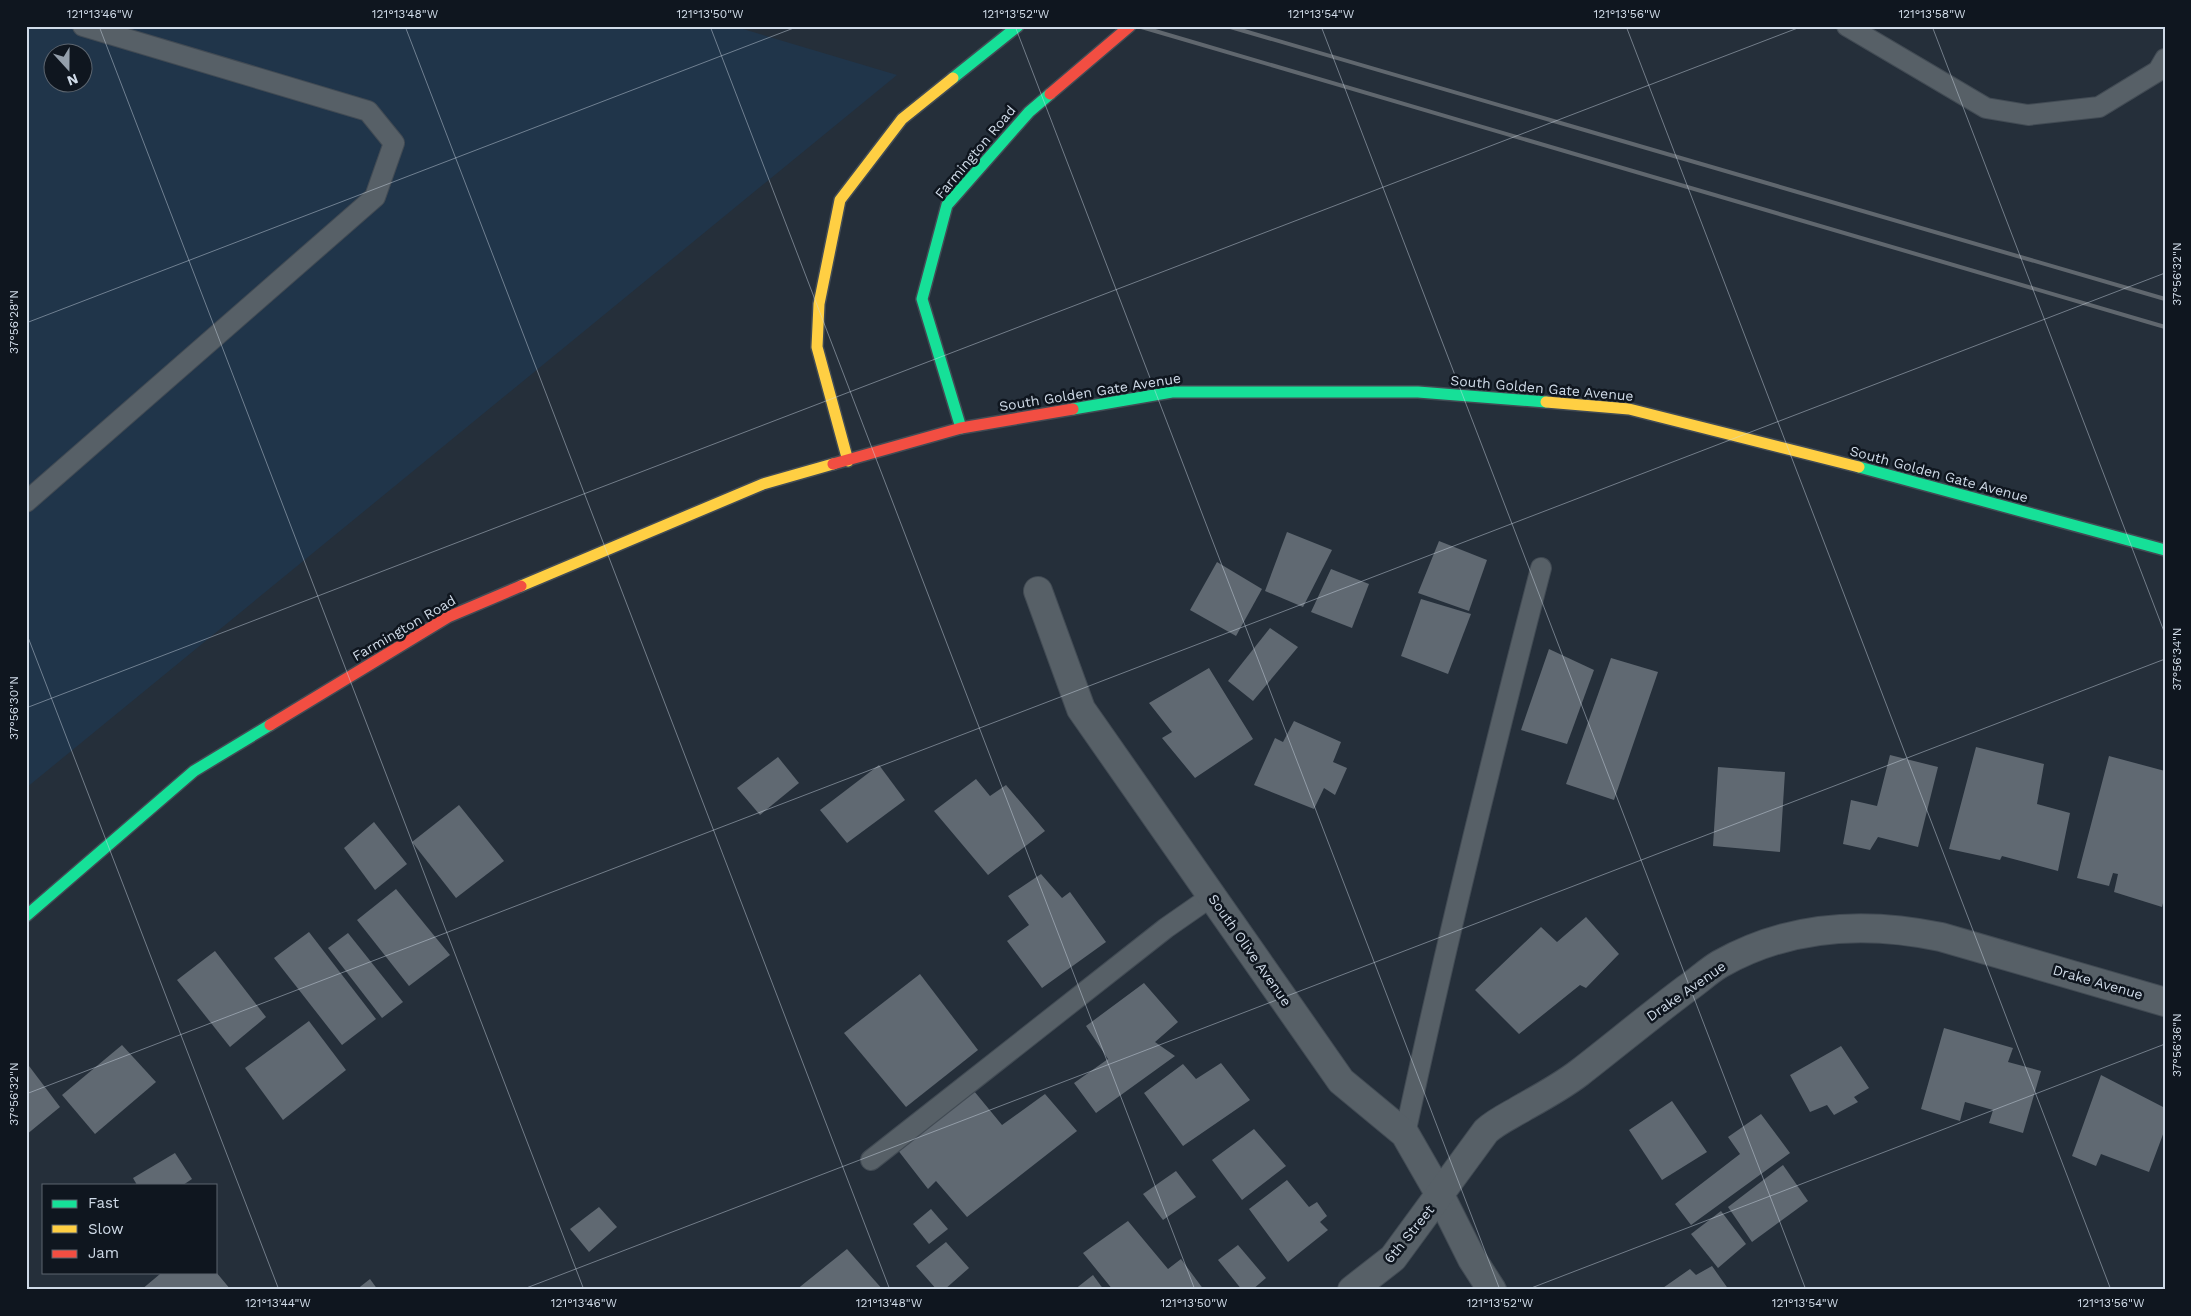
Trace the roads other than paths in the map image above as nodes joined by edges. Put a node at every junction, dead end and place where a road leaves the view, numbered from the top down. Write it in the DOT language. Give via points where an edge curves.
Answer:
graph roads {
  1 [pos="84,26"];
  2 [pos="1018,26"];
  3 [pos="1130,26"];
  4 [pos="1847,26"];
  5 [pos="2165,59"];
  6 [pos="961,428"];
  7 [pos="848,461"];
  8 [pos="26,502"];
  9 [pos="2165,550"];
  10 [pos="1541,568"];
  11 [pos="1038,591"];
  12 [pos="1212,896"];
  13 [pos="26,916"];
  14 [pos="2165,1002"];
  15 [pos="1405,1134"];
  16 [pos="871,1160"];
  17 [pos="1440,1195"];
  18 [pos="1352,1290"];
  19 [pos="1492,1290"];
  1 -- 8 [label="lane" via="368,111 394,143 376,197"];
  2 -- 7 [label="main road" via="902,119 840,200 819,304 818,347"];
  3 -- 6 [label="main road, Farmington Road" via="1029,112 947,205 922,299"];
  4 -- 5 [label="lane" via="1986,108 2028,115 2099,108 2158,71"];
  6 -- 7 [label="main road, Farmington Road"];
  6 -- 9 [label="main road, South Golden Gate Avenue" via="1172,392 1418,392 1629,409"];
  7 -- 13 [label="main road, Farmington Road" via="763,484 448,617 194,771"];
  10 -- 15 [label="lane" via="1470,847"];
  11 -- 12 [label="street, South Olive Avenue" via="1081,709"];
  12 -- 15 [label="street, South Olive Avenue" via="1341,1080"];
  12 -- 16 [label="lane" via="1166,928"];
  14 -- 17 [label="street, Drake Avenue" via="1926,934 1870,927 1818,930 1757,946 1720,964 1577,1074 1494,1123"];
  15 -- 17 [label="street, South Olive Avenue"];
  17 -- 18 [label="street, 6th Street" via="1393,1258"];
  17 -- 19 [label="street, South Olive Avenue" via="1472,1259"];
}
